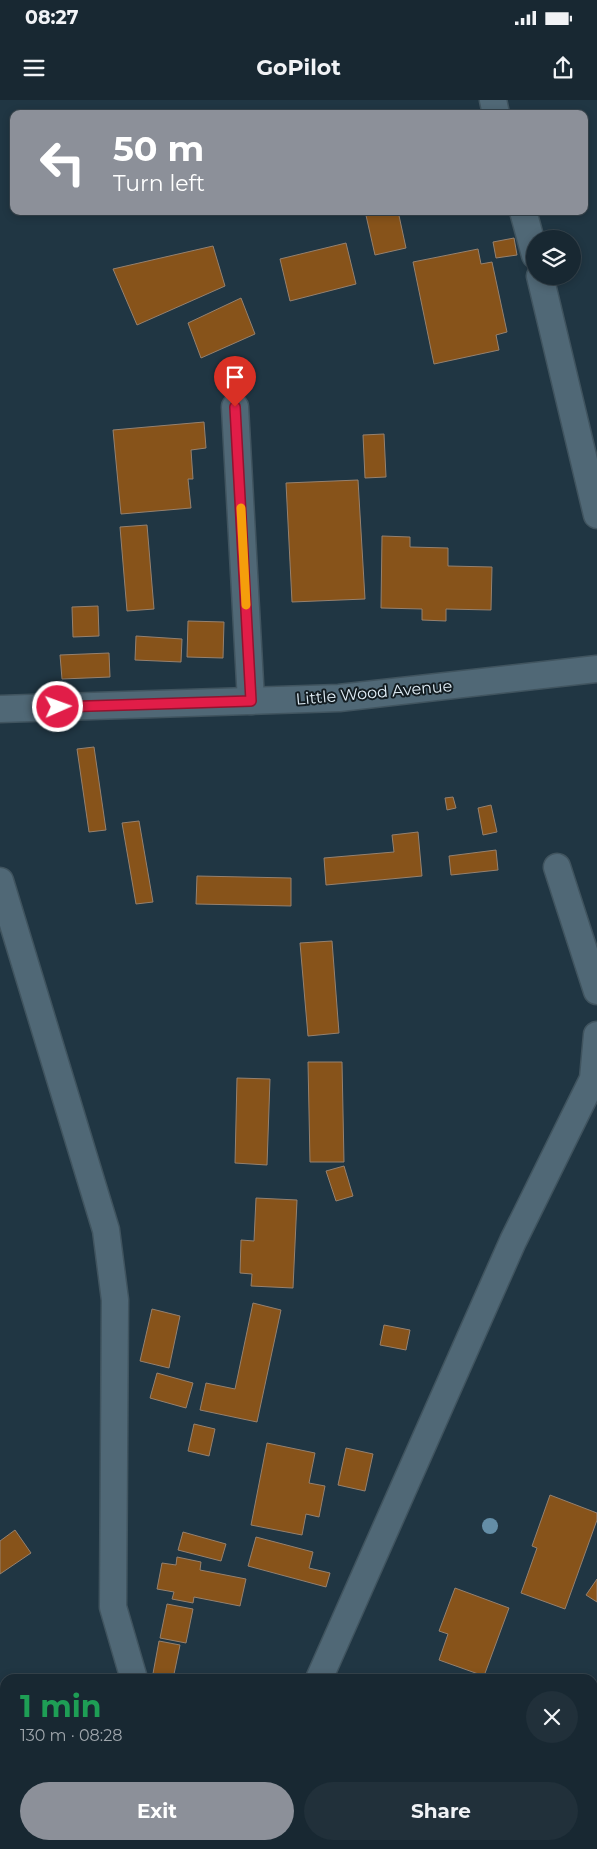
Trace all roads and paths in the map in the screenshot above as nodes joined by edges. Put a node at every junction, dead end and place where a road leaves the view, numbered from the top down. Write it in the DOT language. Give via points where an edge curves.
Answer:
graph roads {
  1 [pos="524,215"];
  2 [pos="528,230"];
  3 [pos="542,285"];
  4 [pos="235,407"];
  5 [pos="597,515"];
  6 [pos="597,668"];
  7 [pos="251,701"];
  8 [pos="0,709"];
  9 [pos="557,866"];
  10 [pos="0,881"];
  11 [pos="597,991"];
  12 [pos="597,1034"];
  13 [pos="133,1674"];
  14 [pos="321,1674"];
  1 -- 2 [label="street"];
  3 -- 5 [label="street"];
  4 -- 7 [label="street"];
  6 -- 7 [label="street, Little Wood Avenue" via="339,698"];
  7 -- 8 [label="street, Little Wood Avenue"];
  9 -- 11 [label="street"];
  10 -- 13 [label="street" via="106,1230 115,1300 113,1607"];
  12 -- 14 [label="street" via="593,1079 513,1241"];
}
